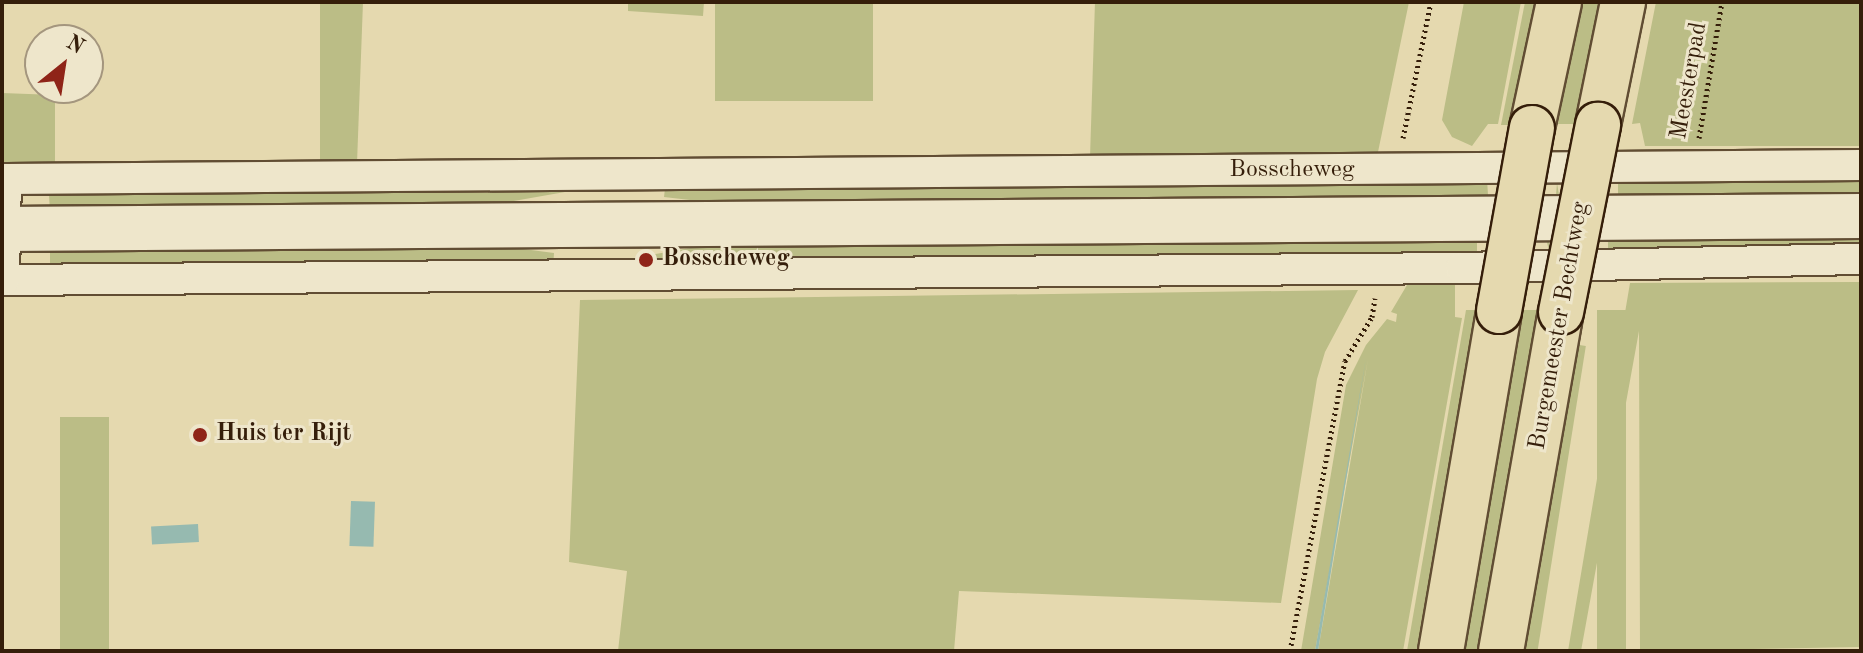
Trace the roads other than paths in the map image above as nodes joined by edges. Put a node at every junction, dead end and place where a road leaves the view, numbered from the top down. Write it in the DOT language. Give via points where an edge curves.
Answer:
graph roads {
  1 [pos="1559,2"];
  2 [pos="1623,2"];
  3 [pos="1861,165"];
  4 [pos="1861,216"];
  5 [pos="2,229"];
  6 [pos="1861,259"];
  7 [pos="3,280"];
  8 [pos="1441,651"];
  9 [pos="1501,651"];
  1 -- 8 [label="main road, bridge" via="1532,128"];
  2 -- 9 [label="main road, Burgemeester Bechtweg, bridge"];
  3 -- 5 [label="street, Bosscheweg" via="6,179"];
  4 -- 5 [label="main road, Bosscheweg"];
  5 -- 7 [label="street, Bosscheweg"];
  6 -- 7 [label="street, Bosscheweg" via="1379,269"];
}
